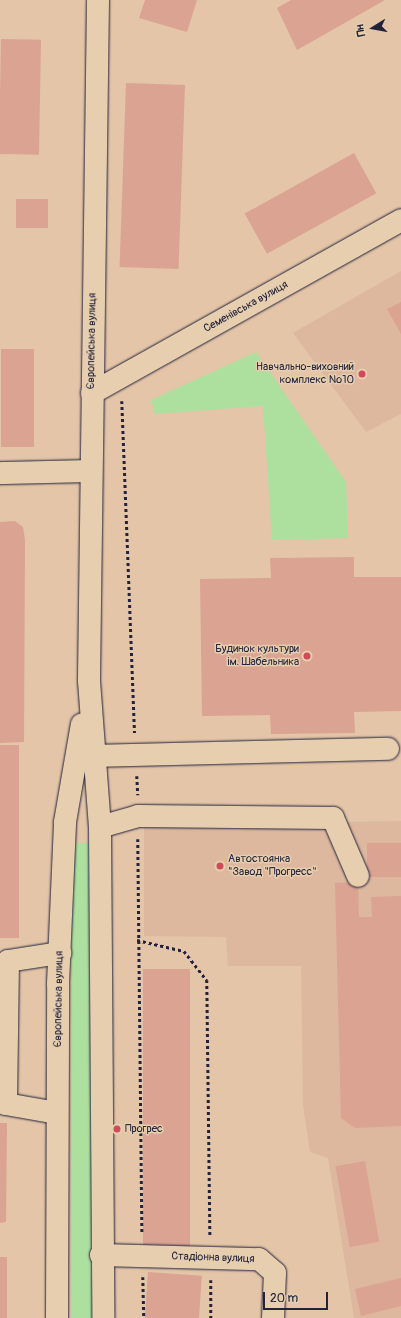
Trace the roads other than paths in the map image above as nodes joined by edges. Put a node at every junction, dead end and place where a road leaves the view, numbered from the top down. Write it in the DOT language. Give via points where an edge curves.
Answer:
graph roads {
  1 [pos="98,0"];
  2 [pos="401,220"];
  3 [pos="92,393"];
  4 [pos="90,471"];
  5 [pos="0,472"];
  6 [pos="89,682"];
  7 [pos="388,749"];
  8 [pos="92,756"];
  9 [pos="100,827"];
  10 [pos="358,876"];
  11 [pos="60,952"];
  12 [pos="3,1104"];
  13 [pos="57,1113"];
  14 [pos="101,1256"];
  15 [pos="57,1318"];
  16 [pos="103,1318"];
  17 [pos="273,1318"];
  1 -- 3 [label="street, Європейська вулиця"];
  2 -- 3 [label="street, Семенівська вулиця"];
  3 -- 4 [label="street, Європейська вулиця"];
  4 -- 5 [label="street"];
  4 -- 6 [label="street, Європейська вулиця"];
  6 -- 8 [label="street, Європейська вулиця"];
  6 -- 11 [label="street, Європейська вулиця" via="65,822"];
  7 -- 8 [label="street"];
  8 -- 9 [label="street, Європейська вулиця"];
  9 -- 10 [label="street" via="138,816 333,818"];
  9 -- 14 [label="street, Європейська вулиця"];
  11 -- 12 [label="street" via="8,961"];
  11 -- 13 [label="street, Європейська вулиця"];
  12 -- 13 [label="street"];
  13 -- 15 [label="street, Європейська вулиця"];
  14 -- 16 [label="street, Європейська вулиця"];
  14 -- 17 [label="street, Стадіонна вулиця" via="259,1259 274,1273"];
}
